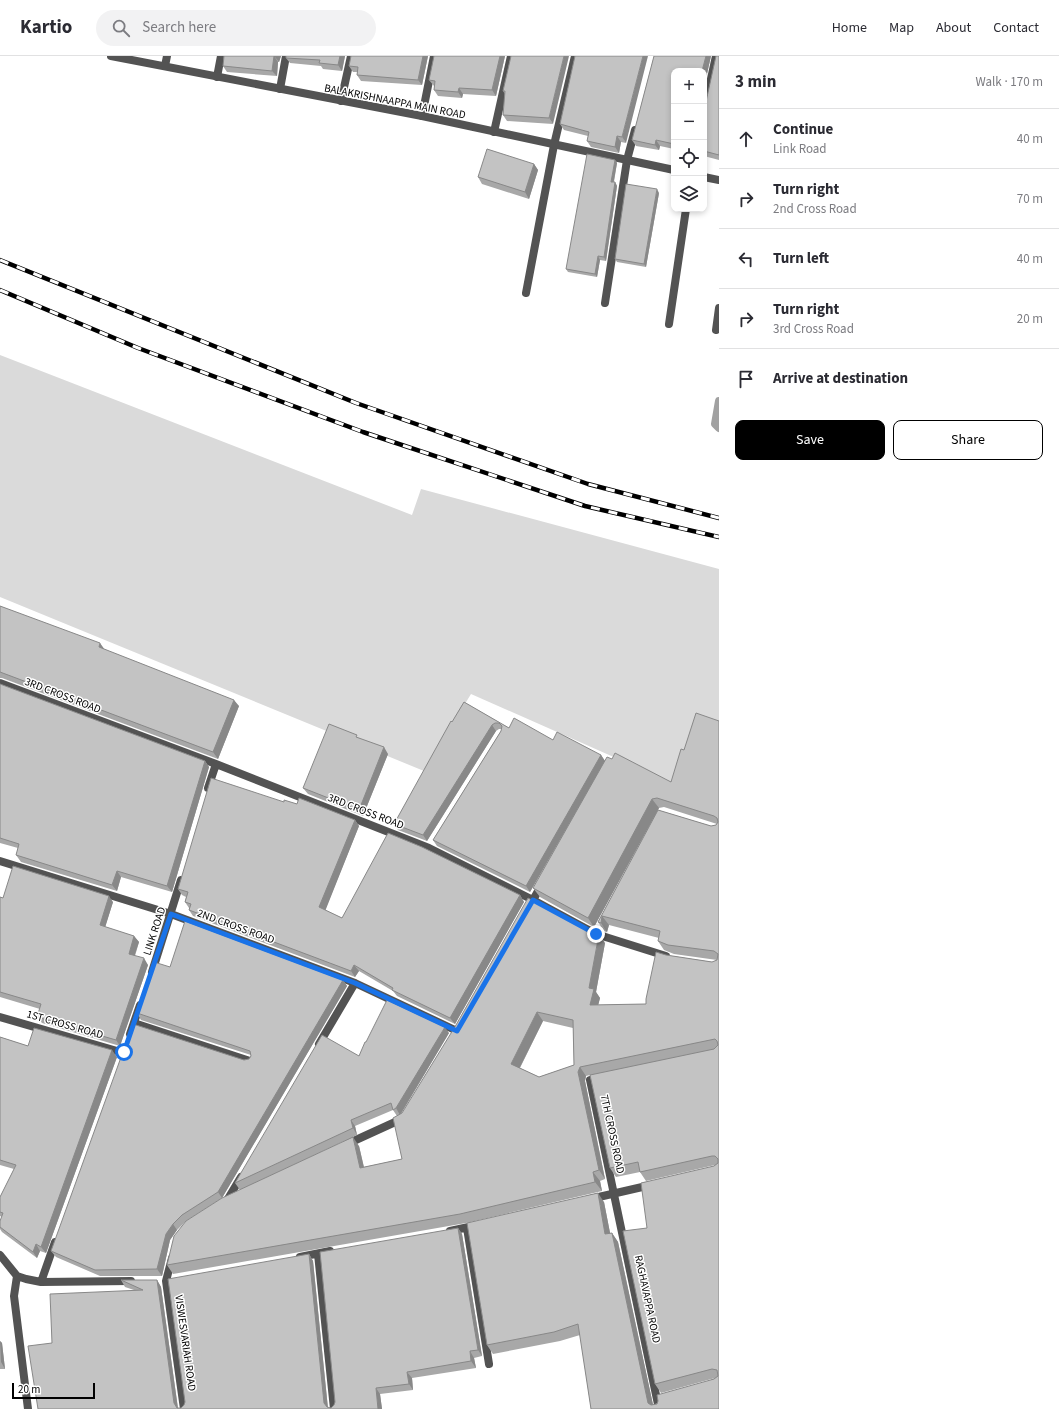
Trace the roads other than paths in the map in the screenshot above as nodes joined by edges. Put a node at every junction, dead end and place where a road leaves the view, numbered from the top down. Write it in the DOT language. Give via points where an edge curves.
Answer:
graph roads {
  1 [pos="111,56"];
  2 [pos="167,56"];
  3 [pos="221,56"];
  4 [pos="286,56"];
  5 [pos="351,56"];
  6 [pos="434,56"];
  7 [pos="511,56"];
  8 [pos="575,56"];
  9 [pos="716,56"];
  10 [pos="165,66"];
  11 [pos="217,77"];
  12 [pos="280,89"];
  13 [pos="341,101"];
  14 [pos="705,104"];
  15 [pos="422,116"];
  16 [pos="637,123"];
  17 [pos="494,132"];
  18 [pos="554,145"];
  19 [pos="628,160"];
  20 [pos="671,169"];
  21 [pos="707,178"];
  22 [pos="719,180"];
  23 [pos="686,212"];
  24 [pos="526,293"];
  25 [pos="605,303"];
  26 [pos="719,308"];
  27 [pos="669,324"];
  28 [pos="716,330"];
  29 [pos="0,683"];
  30 [pos="216,764"];
  31 [pos="207,794"];
  32 [pos="0,861"];
  33 [pos="185,869"];
  34 [pos="544,880"];
  35 [pos="533,900"];
  36 [pos="171,914"];
  37 [pos="525,914"];
  38 [pos="673,959"];
  39 [pos="149,979"];
  40 [pos="355,983"];
  41 [pos="144,994"];
  42 [pos="0,1017"];
  43 [pos="134,1023"];
  44 [pos="457,1031"];
  45 [pos="315,1051"];
  46 [pos="250,1061"];
  47 [pos="605,1076"];
  48 [pos="408,1112"];
  49 [pos="337,1149"];
  50 [pos="246,1168"];
  51 [pos="659,1184"];
  52 [pos="614,1193"];
  53 [pos="240,1195"];
  54 [pos="583,1201"];
  55 [pos="482,1224"];
  56 [pos="467,1228"];
  57 [pos="443,1232"];
  58 [pos="57,1238"];
  59 [pos="174,1250"];
  60 [pos="341,1250"];
  61 [pos="318,1254"];
  62 [pos="0,1255"];
  63 [pos="295,1258"];
  64 [pos="17,1276"];
  65 [pos="142,1281"];
  66 [pos="41,1282"];
  67 [pos="489,1364"];
  68 [pos="28,1409"];
  69 [pos="184,1409"];
  70 [pos="334,1409"];
  71 [pos="659,1409"];
  1 -- 10 [label="street, BALAKRISHNAAPPA MAIN ROAD"];
  2 -- 10 [label="street"];
  3 -- 11 [label="street"];
  4 -- 12 [label="street"];
  5 -- 13 [label="street"];
  6 -- 15 [label="street"];
  7 -- 17 [label="street"];
  8 -- 18 [label="street"];
  9 -- 14 [label="street"];
  10 -- 11 [label="street, BALAKRISHNAAPPA MAIN ROAD"];
  11 -- 12 [label="street, BALAKRISHNAAPPA MAIN ROAD"];
  12 -- 13 [label="street, BALAKRISHNAAPPA MAIN ROAD"];
  13 -- 15 [label="street, BALAKRISHNAAPPA MAIN ROAD"];
  15 -- 17 [label="street, BALAKRISHNAAPPA MAIN ROAD"];
  16 -- 19 [label="street"];
  17 -- 18 [label="street, BALAKRISHNAAPPA MAIN ROAD"];
  18 -- 19 [label="street, BALAKRISHNAAPPA MAIN ROAD"];
  18 -- 24 [label="street"];
  19 -- 20 [label="street, BALAKRISHNAAPPA MAIN ROAD"];
  19 -- 25 [label="street"];
  21 -- 22 [label="street"];
  23 -- 27 [label="street"];
  26 -- 28 [label="street"];
  29 -- 30 [label="street, 3RD CROSS ROAD"];
  30 -- 31 [label="street"];
  30 -- 35 [label="street, 3RD CROSS ROAD" via="432,845"];
  32 -- 36 [label="street, 2ND CROSS ROAD"];
  33 -- 36 [label="street, LINK ROAD"];
  34 -- 35 [label="street"];
  35 -- 37 [label="street"];
  35 -- 38 [label="street, 3RD CROSS ROAD" via="598,931"];
  36 -- 39 [label="street, LINK ROAD"];
  36 -- 40 [label="street, 2ND CROSS ROAD"];
  40 -- 44 [label="street, 2ND CROSS ROAD"];
  40 -- 45 [label="street"];
  41 -- 43 [label="street"];
  42 -- 43 [label="street, 1ST CROSS ROAD" via="123,1056"];
  43 -- 46 [label="street"];
  47 -- 52 [label="street, 7TH CROSS ROAD" via="590,1080"];
  48 -- 49 [label="street" via="404,1119"];
  50 -- 53 [label="street" via="223,1204"];
  51 -- 52 [label="street"];
  52 -- 54 [label="street"];
  52 -- 71 [label="street, RAGHAVAPPA ROAD" via="661,1399"];
  55 -- 56 [label="street"];
  56 -- 57 [label="street"];
  56 -- 67 [label="street"];
  58 -- 66 [label="street"];
  59 -- 69 [label="street, VISWESVARIAH ROAD" via="166,1280"];
  60 -- 61 [label="street"];
  61 -- 63 [label="street"];
  61 -- 70 [label="street"];
  62 -- 64 [label="street"];
  64 -- 66 [label="street"];
  64 -- 68 [label="street" via="14,1296"];
  65 -- 66 [label="street"];
}
